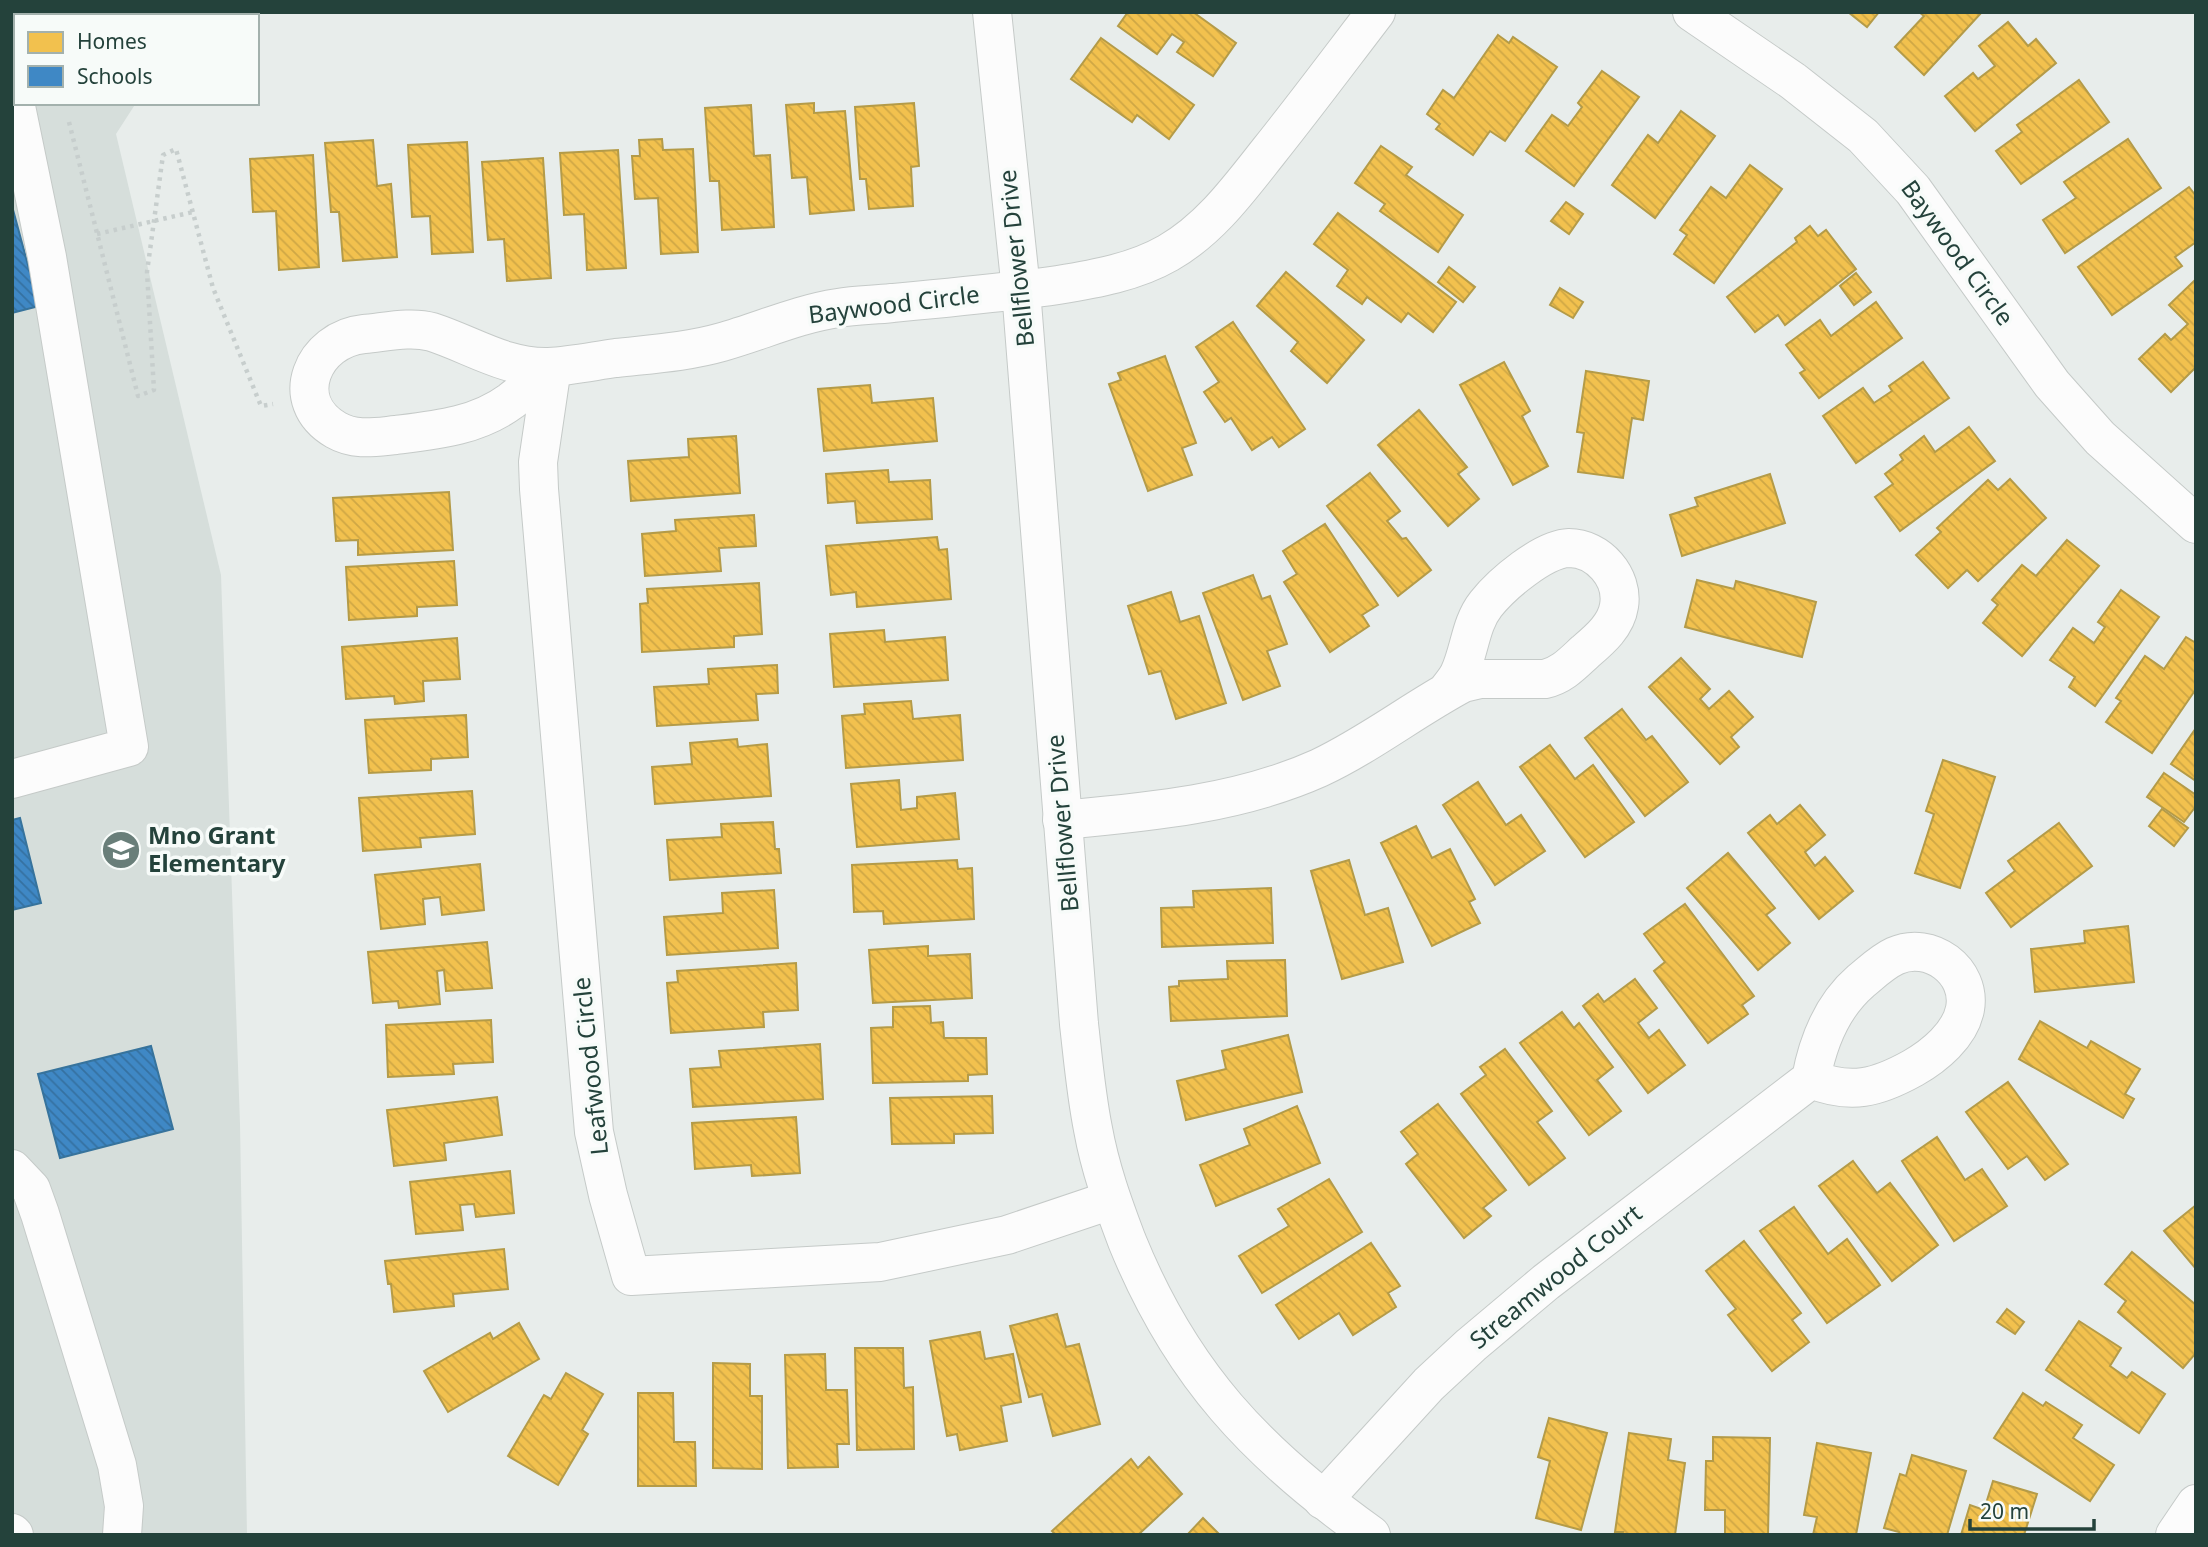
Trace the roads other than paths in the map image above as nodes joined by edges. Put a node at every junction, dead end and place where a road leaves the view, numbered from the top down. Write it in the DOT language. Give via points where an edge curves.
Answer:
graph roads {
  1 [pos="992,12"];
  2 [pos="1376,12"];
  3 [pos="1692,12"];
  4 [pos="16,105"];
  5 [pos="1021,290"];
  6 [pos="552,367"];
  7 [pos="2196,524"];
  8 [pos="1447,691"];
  9 [pos="12,779"];
  10 [pos="1062,820"];
  11 [pos="1811,1079"];
  12 [pos="12,1169"];
  13 [pos="1111,1200"];
  14 [pos="1323,1500"];
  15 [pos="2196,1504"];
  16 [pos="121,1535"];
  17 [pos="1371,1535"];
  18 [pos="2175,1535"];
  1 -- 5 [label="street, Bellflower Drive"];
  2 -- 5 [label="street, Baywood Circle" via="1237,191 1193,237 1134,268 1091,280"];
  3 -- 7 [label="street, Baywood Circle" via="1863,136 1920,200 2052,384 2100,438"];
  4 -- 9 [label="street" via="47,257 129,747"];
  5 -- 6 [label="street, Baywood Circle" via="838,308 692,350"];
  5 -- 10 [label="street, Bellflower Drive"];
  6 -- 6 [label="street, Baywood Circle" via="483,418 439,430 377,437 345,435 331,427 312,406 309,391 318,361 353,335 430,332 495,358"];
  6 -- 13 [label="street, Leafwood Circle" via="538,462 594,1132 632,1276 880,1262 1007,1235"];
  8 -- 8 [label="street" via="1480,679 1545,679 1563,672 1603,636 1619,607 1616,580 1605,564 1595,554 1567,548 1524,570 1479,613 1458,676"];
  8 -- 10 [label="street" via="1356,748 1283,782 1203,803"];
  10 -- 13 [label="street, Bellflower Drive" via="1086,1080"];
  11 -- 14 [label="street, Streamwood Court" via="1471,1345"];
  12 -- 16 [label="street" via="31,1189 36,1202 113,1452 124,1506"];
  13 -- 14 [label="street, Bellflower Drive" via="1142,1276 1188,1360 1260,1445"];
  14 -- 17 [label="street, Bellflower Drive"];
  15 -- 18 [label="street"];
}
